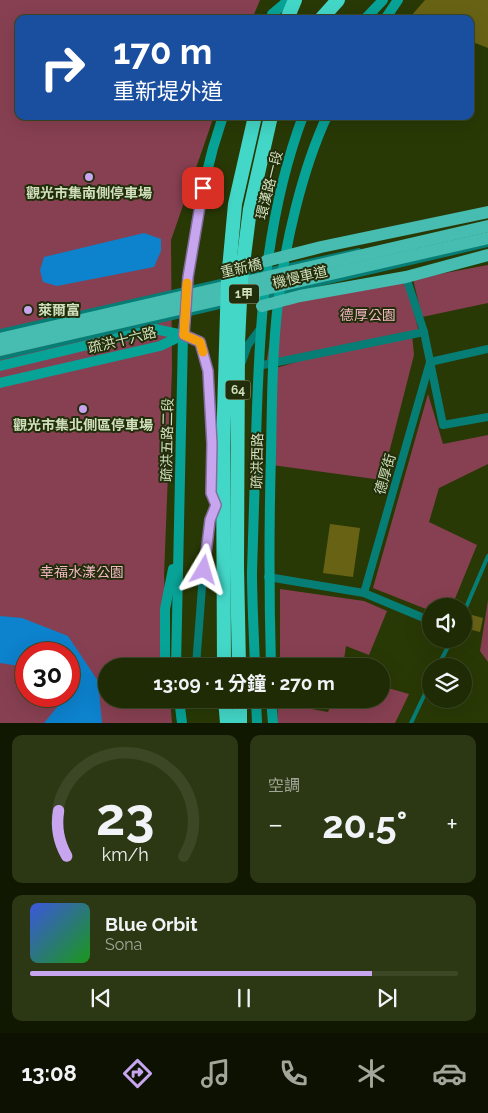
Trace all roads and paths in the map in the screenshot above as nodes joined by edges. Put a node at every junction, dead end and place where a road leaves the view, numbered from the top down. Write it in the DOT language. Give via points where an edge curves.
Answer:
graph roads {
  1 [pos="274,0"];
  2 [pos="286,0"];
  3 [pos="295,0"];
  4 [pos="338,0"];
  5 [pos="383,0"];
  6 [pos="398,0"];
  7 [pos="270,15"];
  8 [pos="271,15"];
  9 [pos="289,15"];
  10 [pos="325,15"];
  11 [pos="369,15"];
  12 [pos="388,15"];
  13 [pos="222,120"];
  14 [pos="254,120"];
  15 [pos="270,120"];
  16 [pos="302,120"];
  17 [pos="325,120"];
  18 [pos="488,212"];
  19 [pos="488,226"];
  20 [pos="455,234"];
  21 [pos="488,238"];
  22 [pos="488,245"];
  23 [pos="488,255"];
  24 [pos="286,256"];
  25 [pos="266,261"];
  26 [pos="406,277"];
  27 [pos="278,302"];
  28 [pos="262,306"];
  29 [pos="260,328"];
  30 [pos="0,330"];
  31 [pos="424,332"];
  32 [pos="184,335"];
  33 [pos="0,339"];
  34 [pos="488,349"];
  35 [pos="0,350"];
  36 [pos="0,358"];
  37 [pos="430,362"];
  38 [pos="273,363"];
  39 [pos="0,366"];
  40 [pos="258,366"];
  41 [pos="0,383"];
  42 [pos="488,417"];
  43 [pos="216,505"];
  44 [pos="178,546"];
  45 [pos="488,556"];
  46 [pos="268,577"];
  47 [pos="364,593"];
  48 [pos="470,598"];
  49 [pos="422,617"];
  50 [pos="165,658"];
  51 [pos="176,658"];
  52 [pos="197,658"];
  53 [pos="224,658"];
  54 [pos="228,658"];
  55 [pos="239,658"];
  56 [pos="255,658"];
  57 [pos="271,658"];
  58 [pos="422,700"];
  59 [pos="181,708"];
  60 [pos="225,708"];
  61 [pos="240,708"];
  62 [pos="256,708"];
  63 [pos="272,708"];
  64 [pos="182,723"];
  65 [pos="226,723"];
  66 [pos="240,723"];
  67 [pos="257,723"];
  68 [pos="273,723"];
  69 [pos="411,723"];
  1 -- 7 [label="street"];
  2 -- 8 [label="street"];
  3 -- 9 [label="highway"];
  4 -- 10 [label="highway"];
  5 -- 11 [label="street"];
  6 -- 12 [label="street"];
  13 -- 32 [label="street, 疏洪五路二段" via="198,216 188,277"];
  14 -- 53 [label="highway, 64" via="234,204 228,280 223,447"];
  15 -- 55 [label="highway, 64" via="250,209 241,280 238,363"];
  16 -- 25 [label="street, 環漢路一段" via="277,202"];
  17 -- 24 [label="street" via="310,158"];
  18 -- 24 [label="main road"];
  19 -- 20 [label="main road, 重新橋 / 1甲"];
  20 -- 30 [label="lane, 機慢車道" via="348,252"];
  20 -- 33 [label="main road, 重新橋 / 1甲"];
  21 -- 35 [label="main road, 重新橋 / 1甲"];
  22 -- 36 [label="lane, 機慢車道"];
  23 -- 26 [label="main road"];
  24 -- 25 [label="main road"];
  24 -- 27 [label="street, 疏洪西路"];
  25 -- 28 [label="street, 疏洪西路"];
  26 -- 27 [label="main road"];
  26 -- 31 [label="street"];
  27 -- 28 [label="main road"];
  27 -- 38 [label="street, 疏洪西路"];
  28 -- 29 [label="street, 疏洪西路"];
  29 -- 40 [label="street, 疏洪西路"];
  29 -- 43 [label="street" via="248,344 241,365 235,474 231,486"];
  31 -- 37 [label="street"];
  31 -- 38 [label="street"];
  32 -- 39 [label="street, 疏洪十六路" via="156,329"];
  32 -- 41 [label="street, 疏洪十六路" via="160,346"];
  32 -- 43 [label="street" via="200,342 208,371 211,493"];
  32 -- 44 [label="street, 疏洪五路二段"];
  34 -- 37 [label="street"];
  37 -- 42 [label="street" via="442,425"];
  37 -- 47 [label="street, 德厚街"];
  38 -- 40 [label="street"];
  38 -- 46 [label="street, 疏洪西路"];
  40 -- 56 [label="street, 疏洪西路" via="252,574"];
  43 -- 52 [label="street" via="210,520"];
  43 -- 54 [label="street" via="224,528"];
  44 -- 50 [label="street, 疏洪五路二段" via="165,609"];
  44 -- 51 [label="street, 疏洪五路二段"];
  45 -- 48 [label="lane"];
  46 -- 47 [label="street"];
  46 -- 57 [label="street, 疏洪西路"];
  47 -- 49 [label="street"];
  58 -- 69 [label="lane"];
  59 -- 64 [label="street"];
  60 -- 65 [label="highway"];
  61 -- 66 [label="highway"];
  62 -- 67 [label="street"];
  63 -- 68 [label="street"];
}
